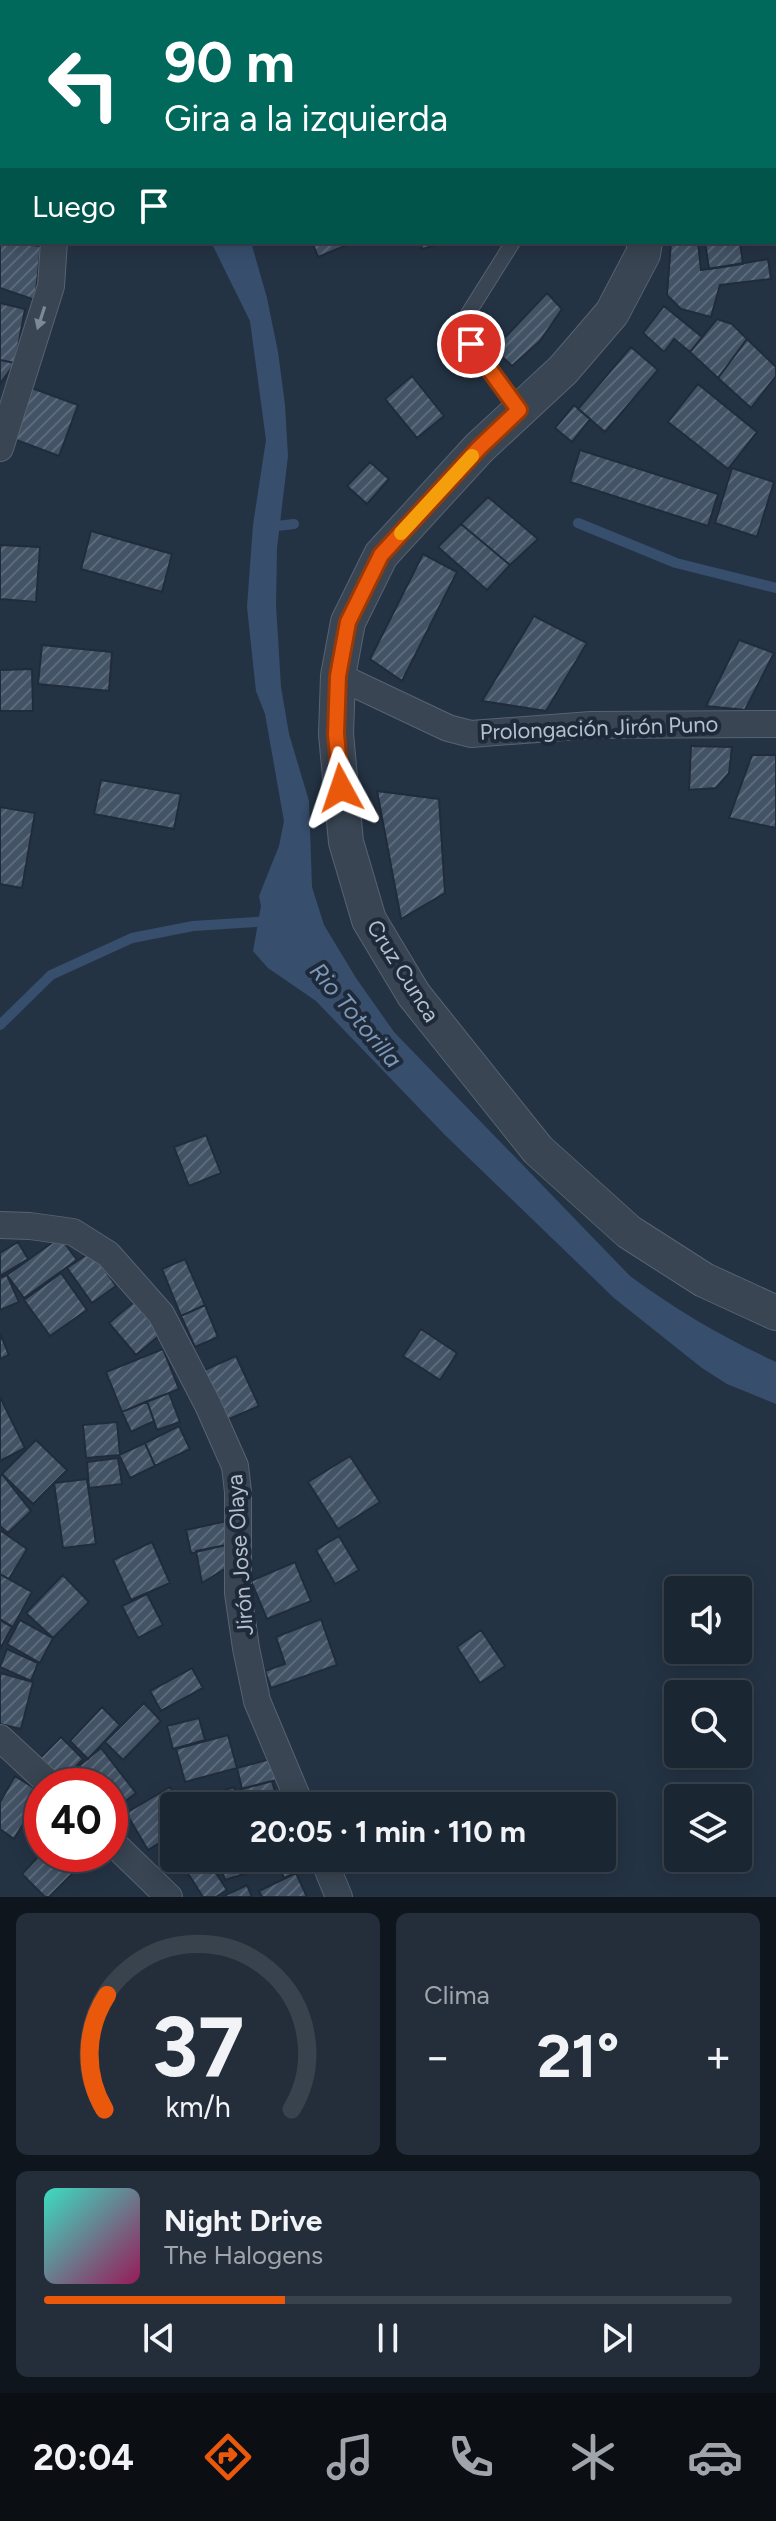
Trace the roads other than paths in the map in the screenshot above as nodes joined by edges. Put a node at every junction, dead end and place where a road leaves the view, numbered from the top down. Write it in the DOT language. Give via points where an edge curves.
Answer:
graph roads {
  1 [pos="54,244"];
  2 [pos="512,244"];
  3 [pos="645,244"];
  4 [pos="519,410"];
  5 [pos="0,448"];
  6 [pos="338,676"];
  7 [pos="776,724"];
  8 [pos="0,1225"];
  9 [pos="775,1319"];
  10 [pos="0,1738"];
  11 [pos="32,1768"];
  12 [pos="295,1792"];
  13 [pos="128,1857"];
  14 [pos="329,1872"];
  15 [pos="169,1897"];
  16 [pos="339,1897"];
  1 -- 5 [label="street, one-way" via="51,286"];
  2 -- 4 [label="lane" via="466,317 465,330"];
  3 -- 4 [label="street, Cruz Cunca" via="612,313 563,370"];
  4 -- 6 [label="street, Cruz Cunca" via="381,555 348,622"];
  6 -- 7 [label="street, Prolongación Jirón Puno" via="471,734 591,725"];
  6 -- 9 [label="street, Cruz Cunca" via="336,734 346,842 369,920 414,995 538,1150 629,1232"];
  8 -- 12 [label="street, Jirón Jose Olaya" via="73,1232 108,1254 161,1314 235,1466 238,1593 246,1648 257,1701"];
  10 -- 11 [label="street"];
  13 -- 15 [label="street"];
  14 -- 16 [label="street"];
}
